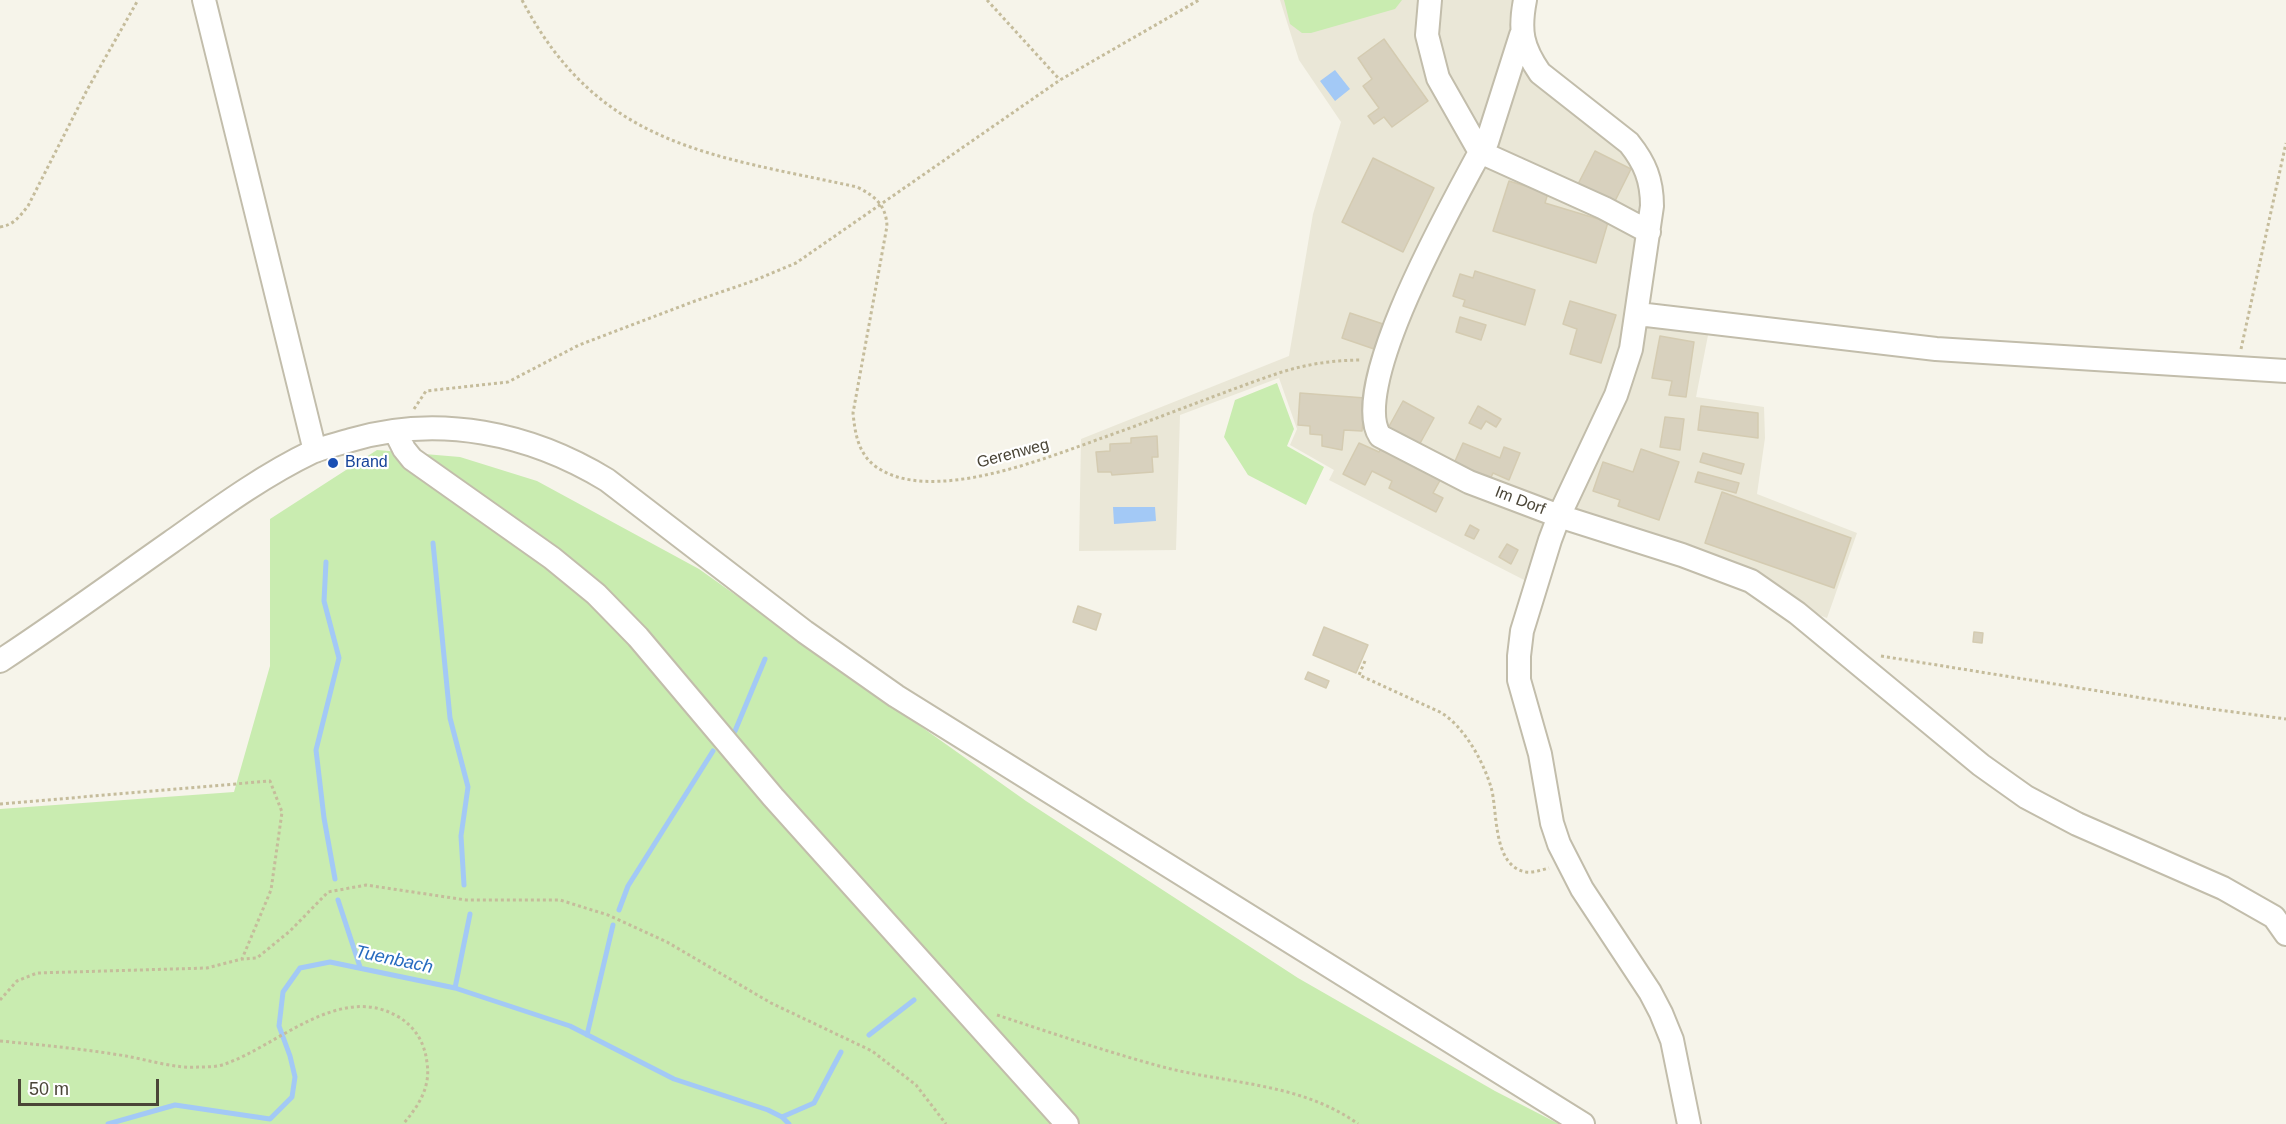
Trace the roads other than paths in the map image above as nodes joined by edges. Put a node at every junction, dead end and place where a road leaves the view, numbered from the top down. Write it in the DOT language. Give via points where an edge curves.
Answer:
graph roads {
  1 [pos="204,0"];
  2 [pos="1430,0"];
  3 [pos="1525,0"];
  4 [pos="1521,35"];
  5 [pos="1480,152"];
  6 [pos="1649,232"];
  7 [pos="1638,314"];
  8 [pos="2286,371"];
  9 [pos="395,431"];
  10 [pos="315,451"];
  11 [pos="1559,516"];
  12 [pos="0,662"];
  13 [pos="2286,934"];
  14 [pos="1067,1124"];
  15 [pos="1583,1124"];
  16 [pos="1689,1124"];
  1 -- 10 [label="street"];
  2 -- 5 [label="street" via="1426,35 1438,78"];
  3 -- 4 [label="street, Im Dorf"];
  4 -- 5 [label="street, Im Dorf"];
  4 -- 6 [label="street, Im Dorf" via="1540,73 1629,143 1640,157 1652,188"];
  5 -- 6 [label="street"];
  5 -- 11 [label="street, Im Dorf" via="1431,246 1381,363 1372,408 1374,427 1380,436 1469,482"];
  6 -- 7 [label="street, Im Dorf"];
  7 -- 8 [label="street" via="1936,349"];
  7 -- 11 [label="street, Im Dorf" via="1616,395"];
  9 -- 10 [label="street"];
  9 -- 14 [label="street" via="412,459 552,558 596,594 631,630 772,797"];
  9 -- 15 [label="street" via="449,429 492,433 582,465 626,493 805,632 896,696"];
  10 -- 12 [label="street" via="224,505"];
  11 -- 13 [label="street" via="1751,581 1797,613 1981,765 2026,797 2077,824 2223,888 2274,917"];
  11 -- 16 [label="street" via="1521,631 1519,680 1540,754 1552,823 1598,916 1662,1013 1672,1040"];
}
